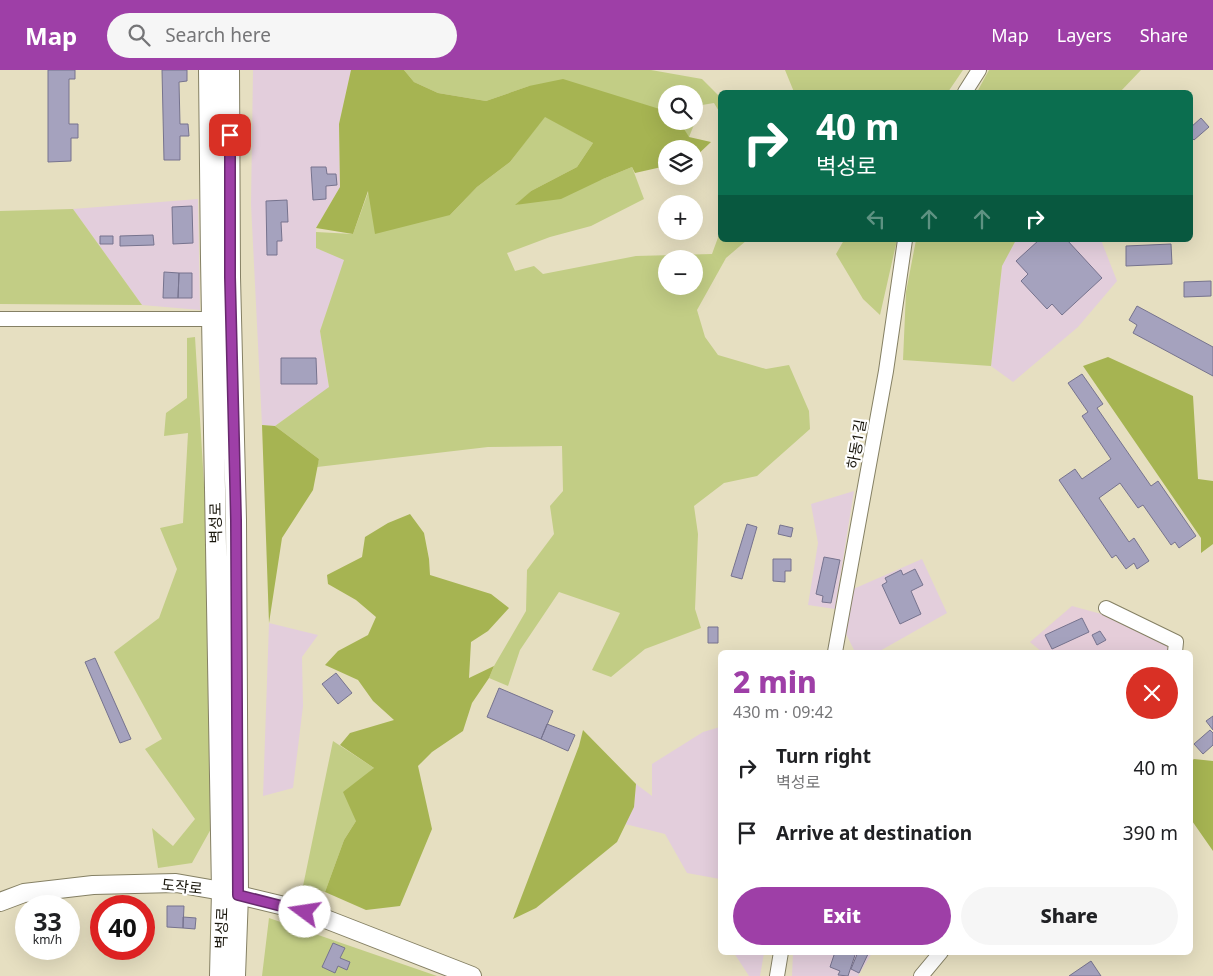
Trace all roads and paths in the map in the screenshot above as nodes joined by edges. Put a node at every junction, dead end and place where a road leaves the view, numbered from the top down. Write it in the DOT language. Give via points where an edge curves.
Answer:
graph roads {
  1 [pos="209,70"];
  2 [pos="229,70"];
  3 [pos="979,70"];
  4 [pos="966,90"];
  5 [pos="905,242"];
  6 [pos="0,319"];
  7 [pos="212,319"];
  8 [pos="1106,608"];
  9 [pos="835,650"];
  10 [pos="1175,650"];
  11 [pos="230,893"];
  12 [pos="0,902"];
  13 [pos="780,955"];
  14 [pos="938,955"];
  15 [pos="220,976"];
  16 [pos="235,976"];
  17 [pos="472,976"];
  18 [pos="776,976"];
  19 [pos="921,976"];
  1 -- 7 [label="main road, 벽성로"];
  2 -- 11 [label="main road, 벽성로" via="236,520"];
  3 -- 4 [label="street"];
  5 -- 9 [label="street, 하동1길" via="886,371"];
  6 -- 7 [label="street"];
  7 -- 11 [label="main road, 벽성로"];
  8 -- 10 [label="street" via="1176,642"];
  11 -- 12 [label="street, 도작로" via="176,883 93,885 24,893"];
  11 -- 15 [label="main road, 벽성로"];
  11 -- 16 [label="main road, 벽성로"];
  11 -- 17 [label="street, 도작로" via="305,912"];
  13 -- 18 [label="street"];
  14 -- 19 [label="street"];
}
